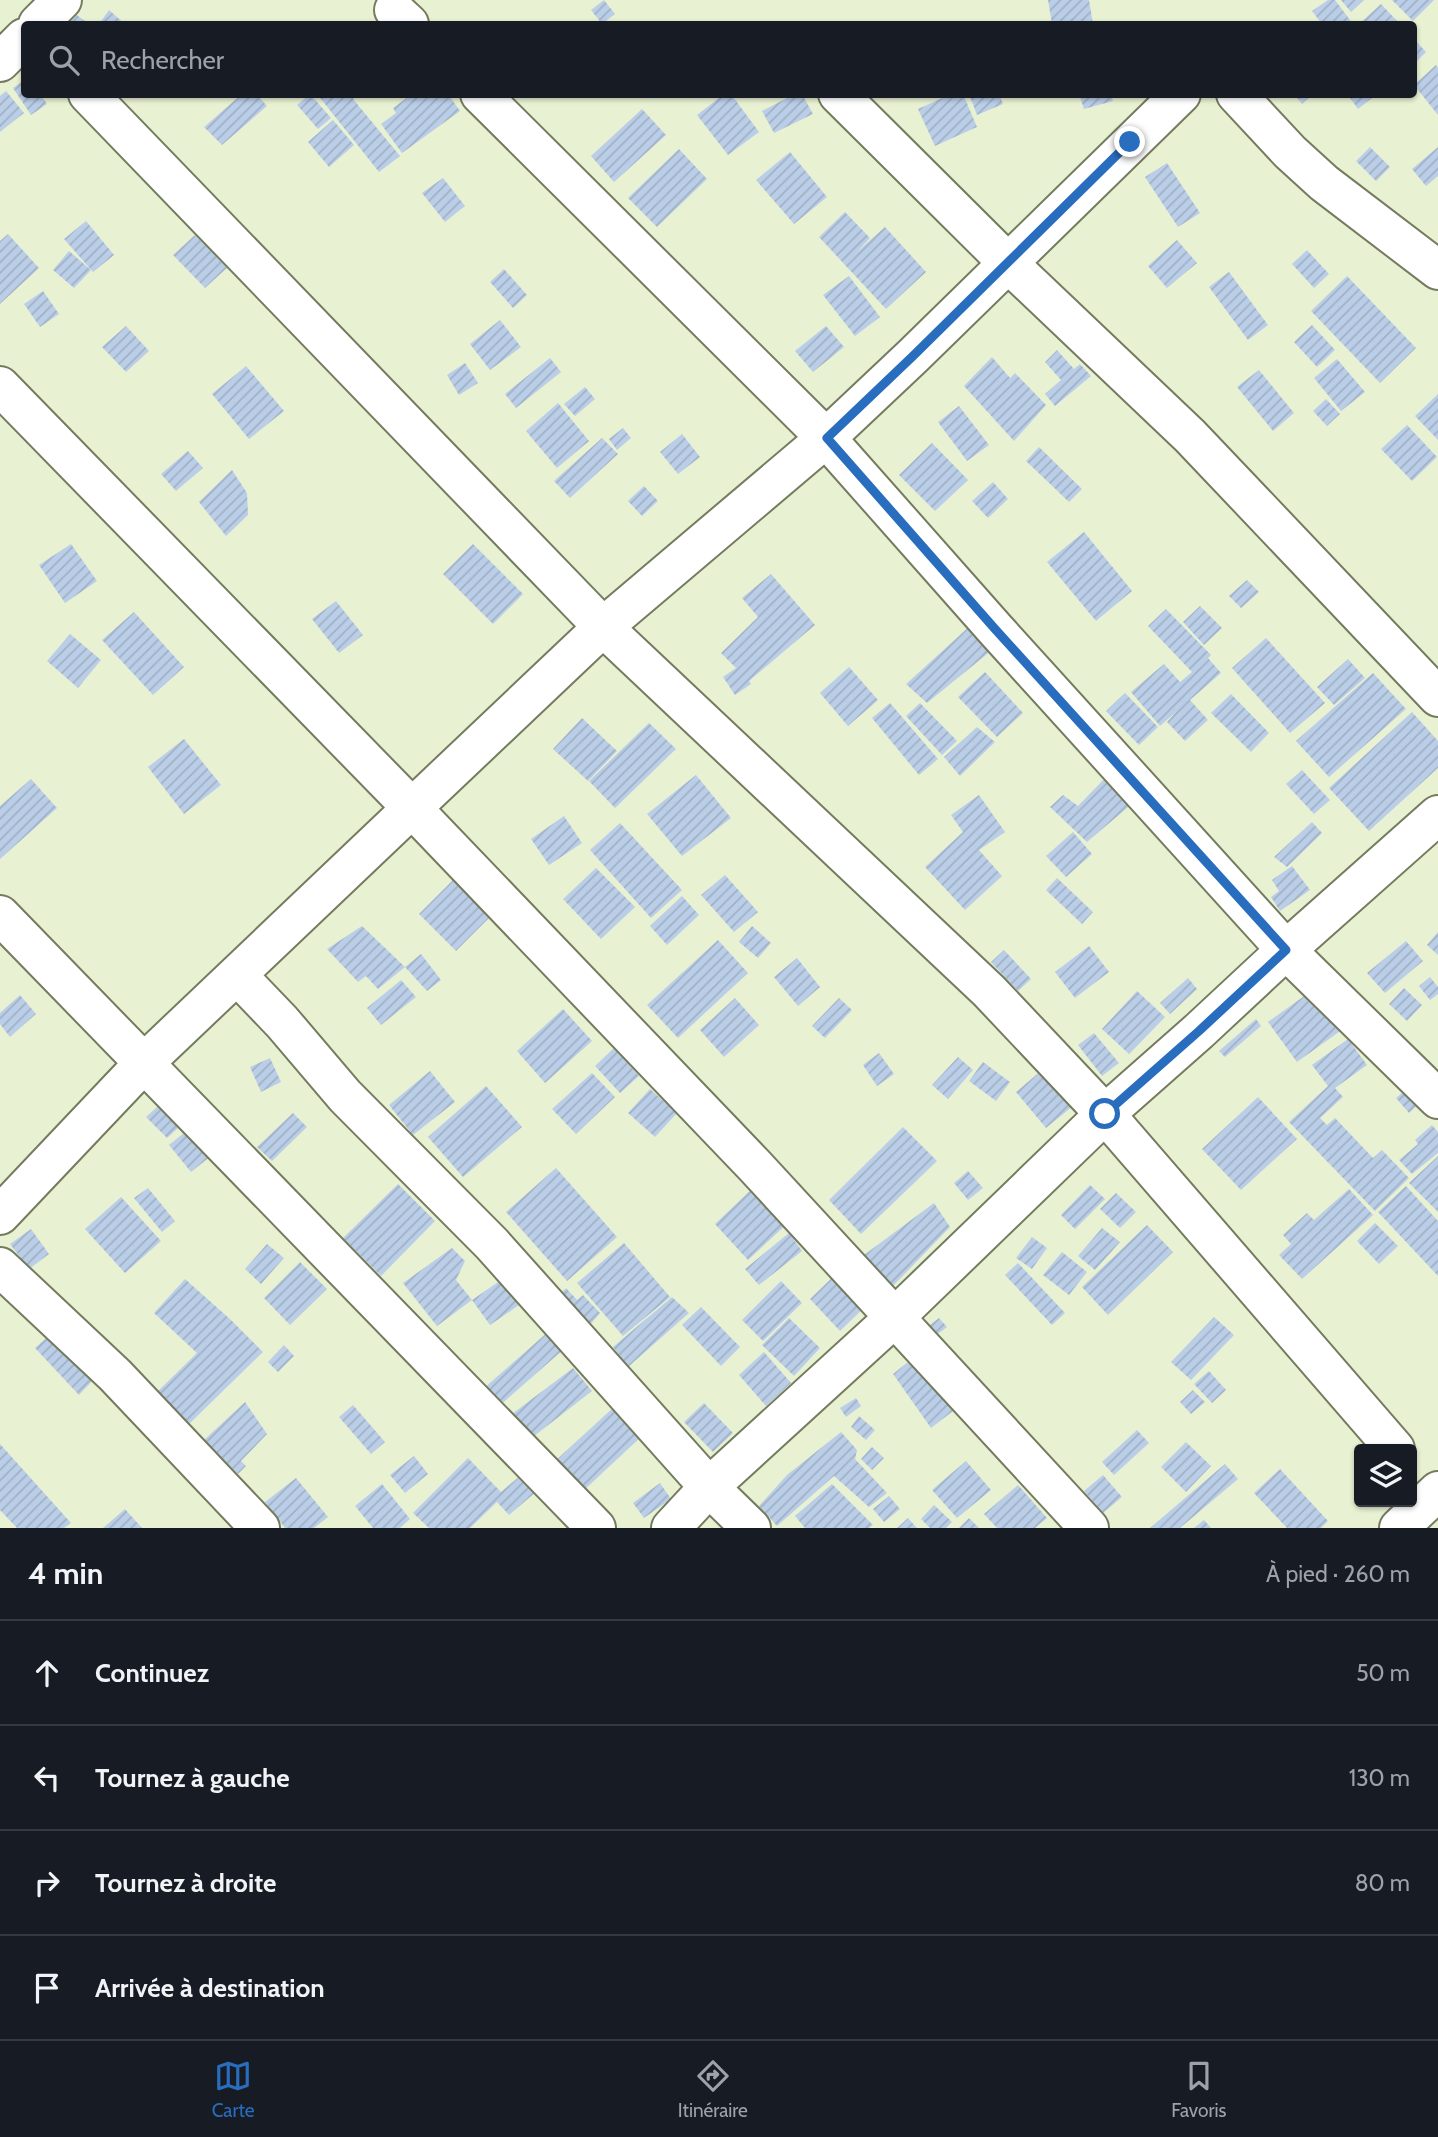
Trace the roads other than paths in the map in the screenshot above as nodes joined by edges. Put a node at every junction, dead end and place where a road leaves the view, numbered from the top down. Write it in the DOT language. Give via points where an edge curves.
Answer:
graph roads {
  1 [pos="62,0"];
  2 [pos="41,21"];
  3 [pos="21,41"];
  4 [pos="0,62"];
  5 [pos="92,98"];
  6 [pos="484,98"];
  7 [pos="842,98"];
  8 [pos="1177,98"];
  9 [pos="1240,98"];
  10 [pos="1008,263"];
  11 [pos="1438,270"];
  12 [pos="0,386"];
  13 [pos="827,438"];
  14 [pos="603,627"];
  15 [pos="1438,697"];
  16 [pos="412,808"];
  17 [pos="1438,816"];
  18 [pos="0,915"];
  19 [pos="1286,950"];
  20 [pos="237,975"];
  21 [pos="145,1062"];
  22 [pos="1438,1099"];
  23 [pos="1105,1114"];
  24 [pos="0,1215"];
  25 [pos="0,1267"];
  26 [pos="894,1318"];
  27 [pos="1391,1444"];
  28 [pos="709,1487"];
  29 [pos="1431,1488"];
  30 [pos="260,1528"];
  31 [pos="596,1528"];
  32 [pos="671,1528"];
  33 [pos="751,1528"];
  34 [pos="1089,1528"];
  35 [pos="1399,1528"];
  1 -- 2 [label="street"];
  3 -- 4 [label="street"];
  5 -- 14 [label="street"];
  6 -- 13 [label="street"];
  7 -- 10 [label="street"];
  8 -- 10 [label="street"];
  9 -- 11 [label="street" via="1324,183"];
  10 -- 13 [label="street"];
  10 -- 15 [label="street" via="1190,436"];
  12 -- 16 [label="street"];
  13 -- 14 [label="street"];
  13 -- 19 [label="street"];
  14 -- 16 [label="street"];
  14 -- 23 [label="street" via="989,991"];
  16 -- 20 [label="street"];
  16 -- 26 [label="street"];
  17 -- 19 [label="street"];
  18 -- 21 [label="street"];
  19 -- 22 [label="street"];
  19 -- 23 [label="street"];
  20 -- 21 [label="street"];
  20 -- 28 [label="street" via="345,1096 492,1244"];
  21 -- 24 [label="street"];
  21 -- 31 [label="street"];
  23 -- 26 [label="street"];
  23 -- 27 [label="street"];
  25 -- 30 [label="street" via="115,1375"];
  26 -- 28 [label="street"];
  26 -- 34 [label="street"];
  28 -- 32 [label="street"];
  28 -- 33 [label="street"];
  29 -- 35 [label="street"];
}
